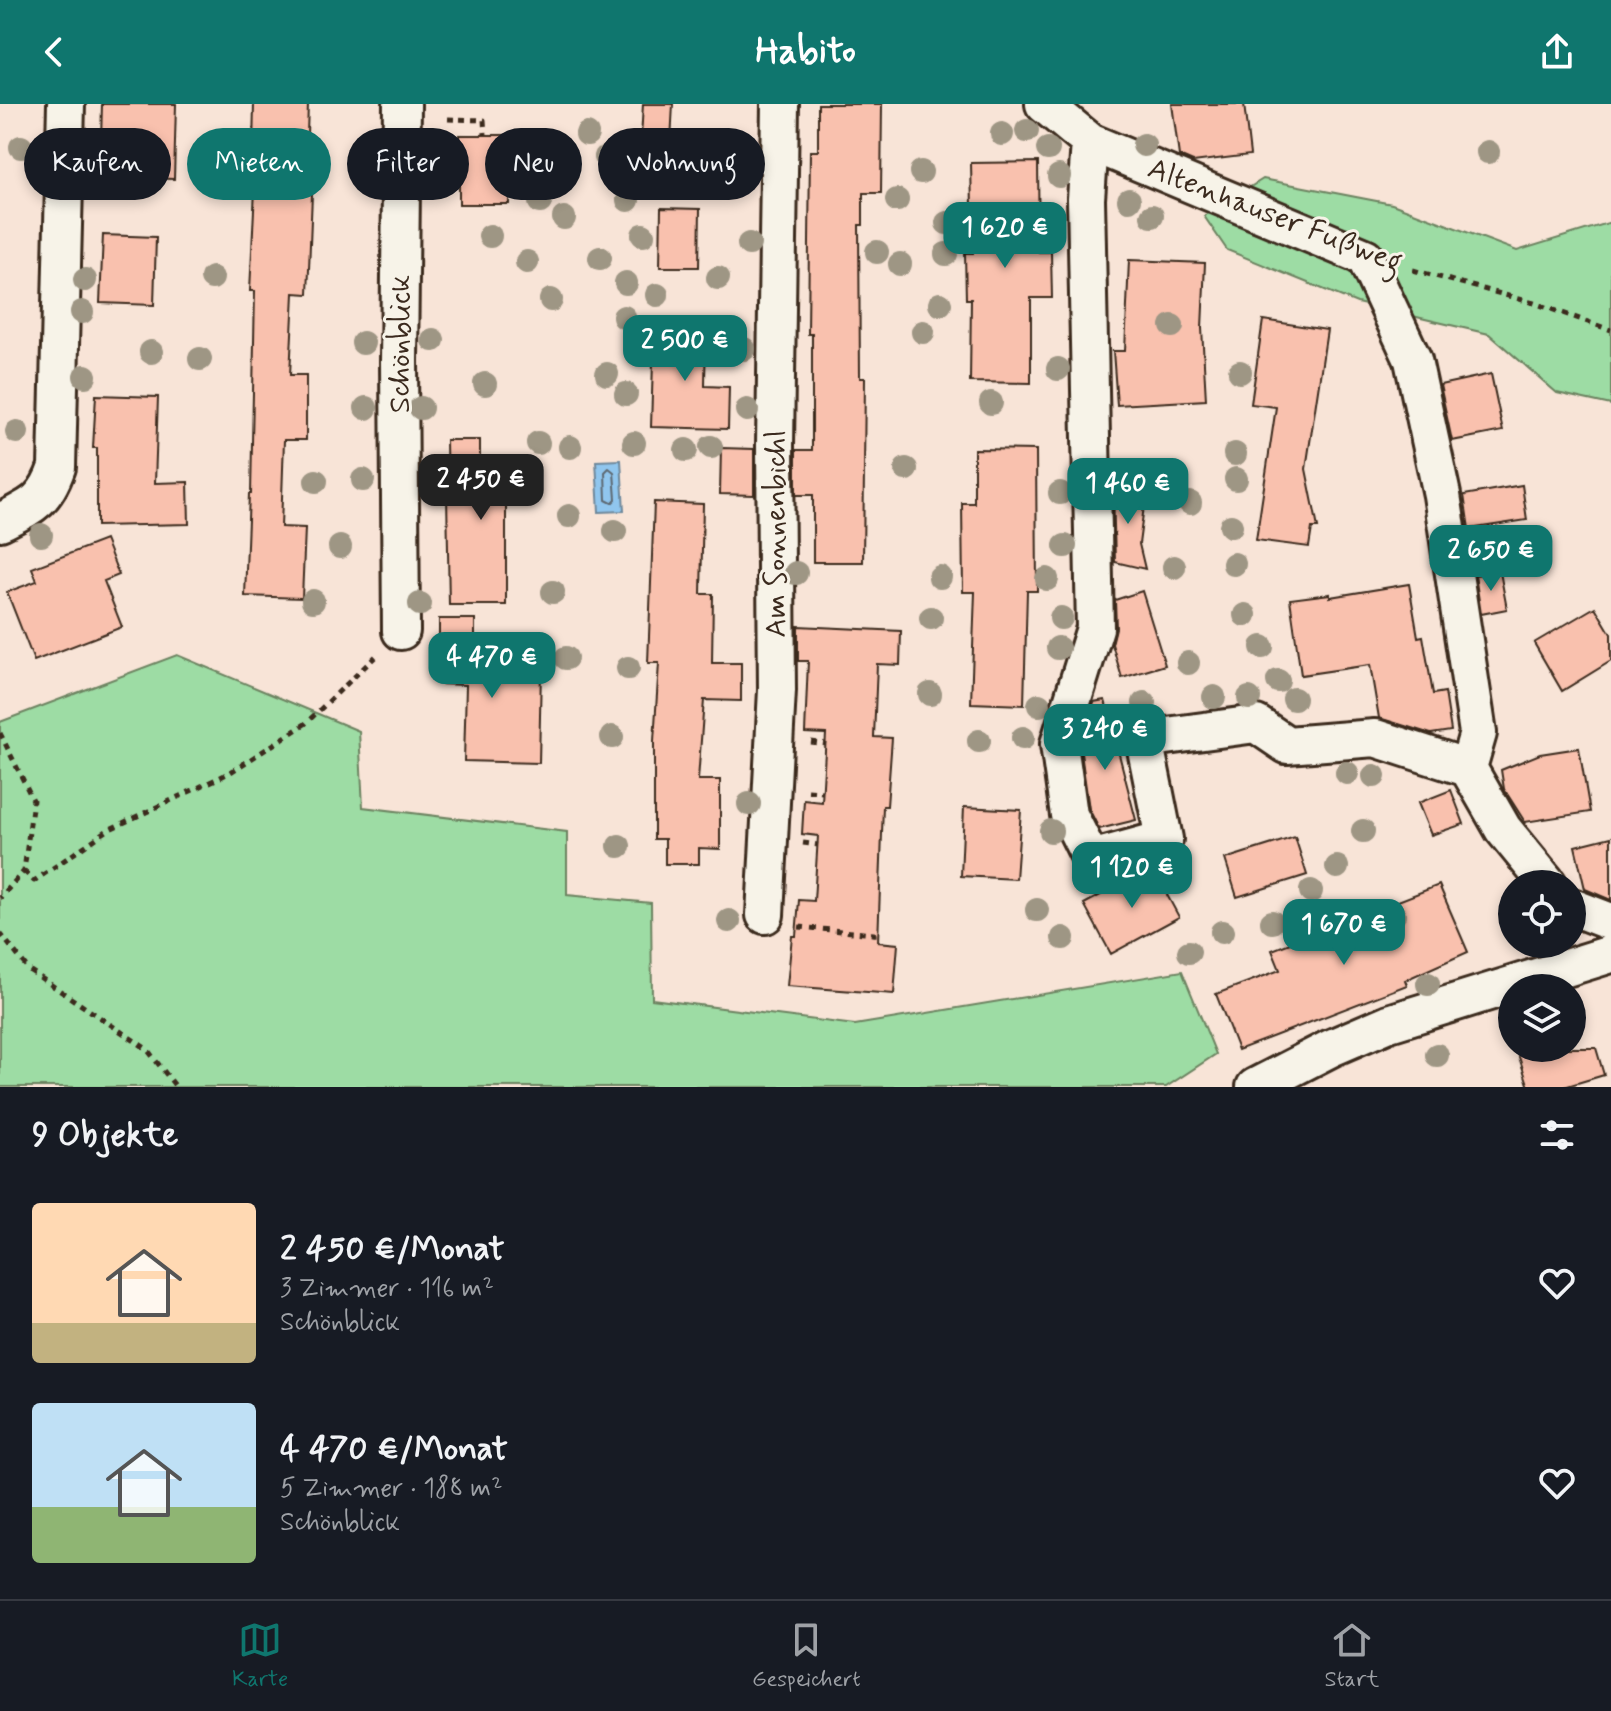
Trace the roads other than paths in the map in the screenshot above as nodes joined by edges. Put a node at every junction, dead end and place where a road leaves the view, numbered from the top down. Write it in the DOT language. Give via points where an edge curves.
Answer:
graph roads {
  1 [pos="66,104"];
  2 [pos="402,104"];
  3 [pos="780,104"];
  4 [pos="1044,104"];
  5 [pos="1090,142"];
  6 [pos="0,522"];
  7 [pos="401,631"];
  8 [pos="1468,768"];
  9 [pos="1537,870"];
  10 [pos="1586,912"];
  11 [pos="765,915"];
  12 [pos="1611,922"];
  13 [pos="1611,954"];
  14 [pos="1255,1087"];
  1 -- 6 [label="street" via="57,467 37,504"];
  2 -- 7 [label="street, Schönblick"];
  3 -- 11 [label="street, Am Sonnenbichl" via="777,690"];
  4 -- 5 [label="street, Altenhauser Fußweg"];
  5 -- 8 [label="street, Altenhauser Fußweg" via="1365,257 1413,360 1442,495 1478,733"];
  5 -- 8 [label="street" via="1086,199 1095,628 1059,744 1069,815 1091,859 1164,839 1144,739 1256,724 1287,745 1375,738"];
  8 -- 9 [label="street" via="1503,829"];
  10 -- 12 [label="street"];
  13 -- 14 [label="street" via="1389,1023"];
}
